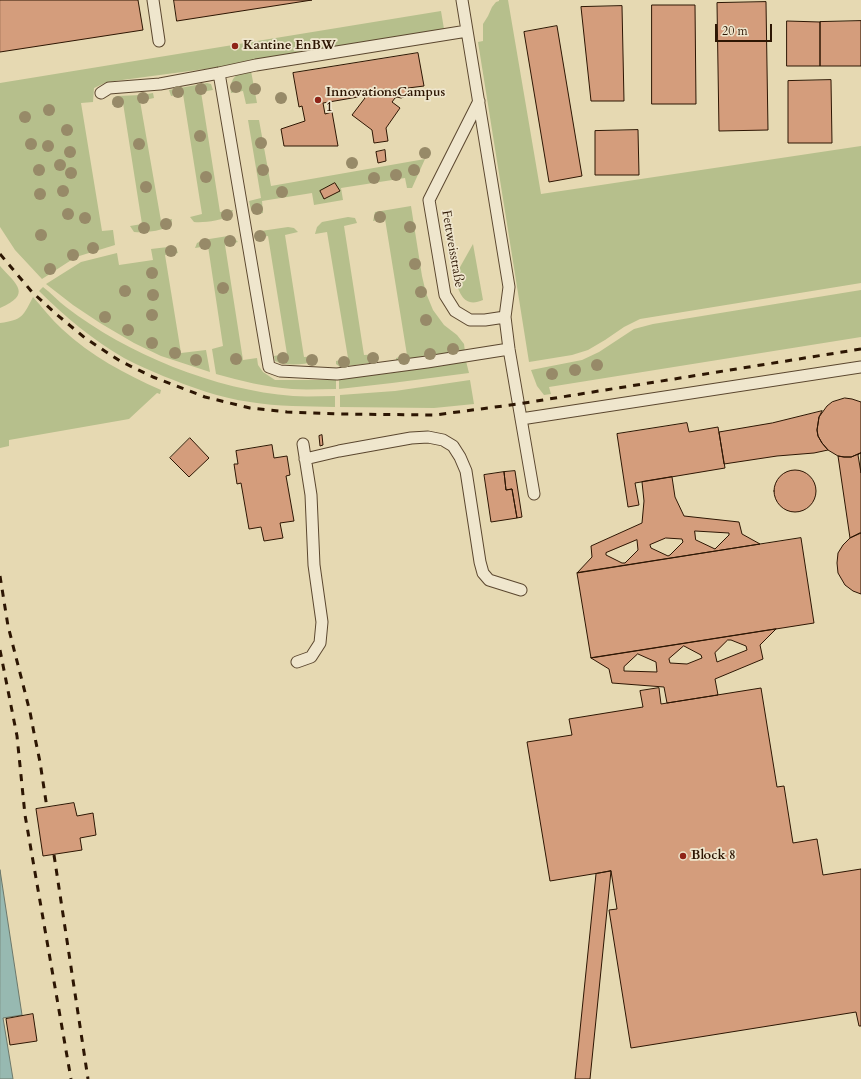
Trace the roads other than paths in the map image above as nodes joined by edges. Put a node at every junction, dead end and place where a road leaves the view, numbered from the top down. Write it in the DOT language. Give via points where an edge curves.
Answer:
graph roads {
  1 [pos="153,0"];
  2 [pos="462,0"];
  3 [pos="467,31"];
  4 [pos="159,41"];
  5 [pos="219,73"];
  6 [pos="101,93"];
  7 [pos="479,101"];
  8 [pos="505,317"];
  9 [pos="509,349"];
  10 [pos="861,368"];
  11 [pos="521,419"];
  12 [pos="303,444"];
  13 [pos="306,459"];
  14 [pos="534,494"];
  15 [pos="521,590"];
  16 [pos="297,662"];
  1 -- 4 [label="lane"];
  2 -- 3 [label="lane"];
  3 -- 5 [label="lane"];
  3 -- 7 [label="lane"];
  5 -- 6 [label="lane" via="160,84 109,88"];
  5 -- 9 [label="lane" via="269,367 280,372 330,374"];
  7 -- 8 [label="lane" via="509,287"];
  7 -- 8 [label="lane, Fettweisstraße" via="429,200 445,295 455,311 470,320"];
  8 -- 9 [label="lane"];
  9 -- 11 [label="lane"];
  10 -- 11 [label="lane"];
  11 -- 14 [label="lane"];
  12 -- 13 [label="lane"];
  13 -- 15 [label="lane" via="411,438 428,437 444,440 453,446 466,471 483,573 489,580"];
  13 -- 16 [label="lane" via="311,495 314,565 322,622 320,643 311,657"];
}
